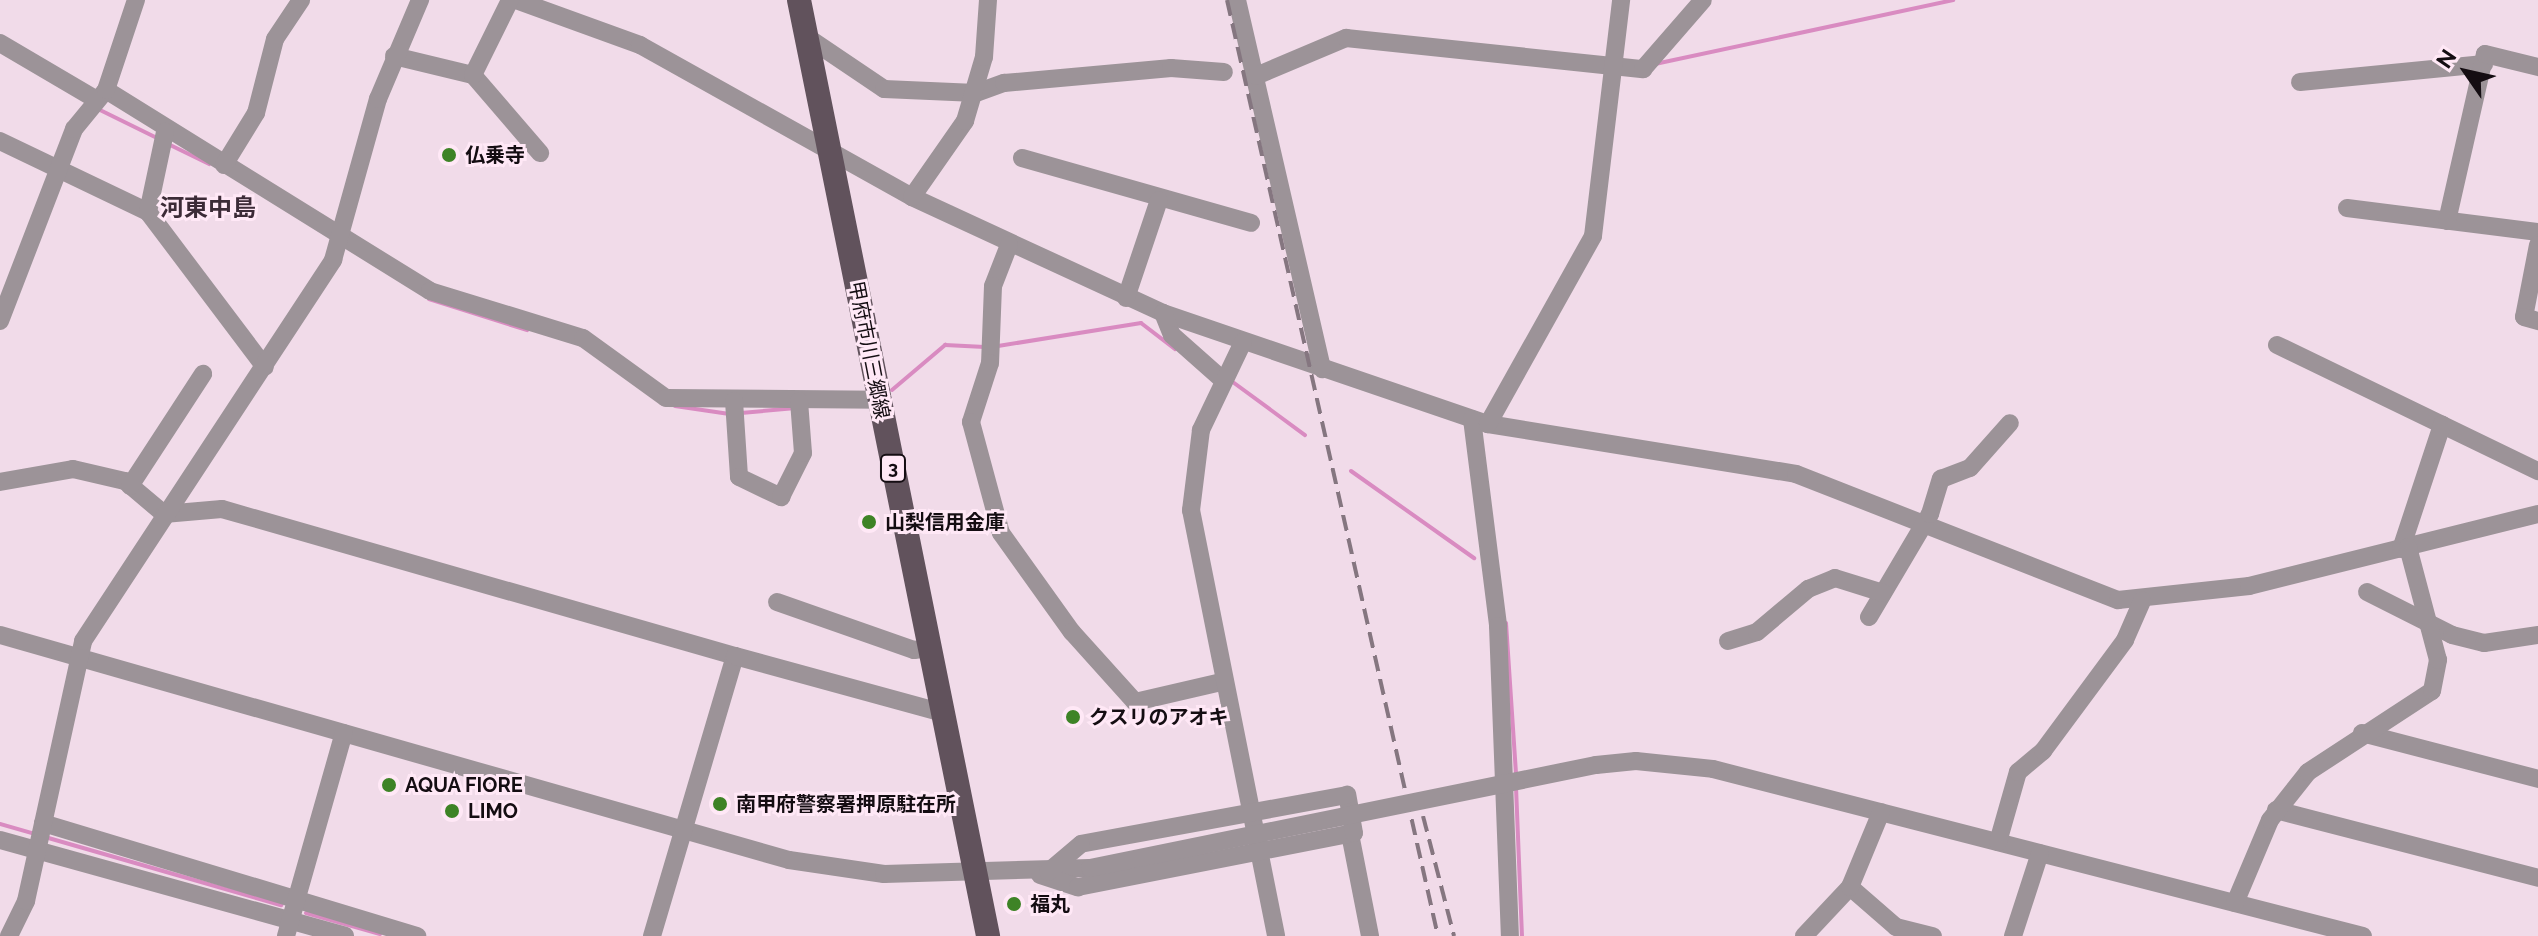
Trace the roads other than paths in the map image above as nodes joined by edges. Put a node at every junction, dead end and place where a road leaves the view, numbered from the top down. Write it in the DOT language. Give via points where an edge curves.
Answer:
graph roads {
  1 [pos="136,0"];
  2 [pos="301,0"];
  3 [pos="420,0"];
  4 [pos="510,0"];
  5 [pos="516,0"];
  6 [pos="799,0"];
  7 [pos="988,0"];
  8 [pos="1237,0"];
  9 [pos="1621,0"];
  10 [pos="1703,0"];
  11 [pos="807,37"];
  12 [pos="0,43"];
  13 [pos="394,56"];
  14 [pos="2484,64"];
  15 [pos="2538,67"];
  16 [pos="1615,70"];
  17 [pos="1224,72"];
  18 [pos="473,75"];
  19 [pos="1256,76"];
  20 [pos="2300,82"];
  21 [pos="976,93"];
  22 [pos="100,94"];
  23 [pos="165,132"];
  24 [pos="0,141"];
  25 [pos="829,152"];
  26 [pos="540,153"];
  27 [pos="1022,158"];
  28 [pos="224,165"];
  29 [pos="56,172"];
  30 [pos="912,197"];
  31 [pos="1159,200"];
  32 [pos="2347,208"];
  33 [pos="148,212"];
  34 [pos="2447,221"];
  35 [pos="1251,223"];
  36 [pos="343,232"];
  37 [pos="2538,232"];
  38 [pos="1009,245"];
  39 [pos="2538,245"];
  40 [pos="1126,298"];
  41 [pos="1163,313"];
  42 [pos="0,321"];
  43 [pos="2538,321"];
  44 [pos="1243,342"];
  45 [pos="2277,345"];
  46 [pos="265,367"];
  47 [pos="1322,369"];
  48 [pos="203,374"];
  49 [pos="1224,381"];
  50 [pos="879,400"];
  51 [pos="734,401"];
  52 [pos="799,401"];
  53 [pos="1480,421"];
  54 [pos="2010,423"];
  55 [pos="2442,425"];
  56 [pos="2538,471"];
  57 [pos="0,482"];
  58 [pos="130,486"];
  59 [pos="164,514"];
  60 [pos="2538,514"];
  61 [pos="1924,523"];
  62 [pos="2538,526"];
  63 [pos="2496,527"];
  64 [pos="2404,548"];
  65 [pos="2367,592"];
  66 [pos="1883,593"];
  67 [pos="2142,601"];
  68 [pos="777,602"];
  69 [pos="1869,617"];
  70 [pos="2428,623"];
  71 [pos="0,635"];
  72 [pos="2538,635"];
  73 [pos="1728,641"];
  74 [pos="930,648"];
  75 [pos="735,656"];
  76 [pos="78,657"];
  77 [pos="1225,681"];
  78 [pos="943,713"];
  79 [pos="344,733"];
  80 [pos="2362,733"];
  81 [pos="2538,779"];
  82 [pos="2276,810"];
  83 [pos="1251,812"];
  84 [pos="1881,812"];
  85 [pos="43,823"];
  86 [pos="682,830"];
  87 [pos="1350,834"];
  88 [pos="0,840"];
  89 [pos="1998,842"];
  90 [pos="38,851"];
  91 [pos="2040,853"];
  92 [pos="1259,854"];
  93 [pos="1040,872"];
  94 [pos="975,874"];
  95 [pos="2538,878"];
  96 [pos="1850,887"];
  97 [pos="296,899"];
  98 [pos="2235,903"];
  99 [pos="288,928"];
  100 [pos="2313,930"];
  101 [pos="9,936"];
  102 [pos="345,936"];
  103 [pos="417,936"];
  104 [pos="652,936"];
  105 [pos="988,936"];
  106 [pos="1276,936"];
  107 [pos="1370,936"];
  108 [pos="1510,936"];
  109 [pos="1804,936"];
  110 [pos="1933,936"];
  111 [pos="2013,936"];
  112 [pos="2363,936"];
  1 -- 22 [label="street"];
  2 -- 28 [label="street" via="275,39 256,113"];
  3 -- 13 [label="street"];
  4 -- 18 [label="street"];
  5 -- 25 [label="street" via="640,45"];
  6 -- 11 [label="main road, 甲府市川三郷線 / 3"];
  7 -- 21 [label="street"];
  8 -- 19 [label="street"];
  9 -- 16 [label="street"];
  10 -- 16 [label="street" via="1643,69"];
  11 -- 21 [label="street" via="884,89"];
  11 -- 25 [label="main road, 甲府市川三郷線 / 3"];
  12 -- 22 [label="street"];
  13 -- 18 [label="street"];
  13 -- 36 [label="street"];
  14 -- 15 [label="street" via="2485,54"];
  14 -- 20 [label="street"];
  14 -- 34 [label="street"];
  16 -- 19 [label="street" via="1346,38"];
  16 -- 53 [label="street" via="1602,193 1576,277"];
  17 -- 21 [label="street" via="1171,68 1004,83"];
  18 -- 26 [label="street"];
  19 -- 47 [label="street"];
  21 -- 30 [label="street" via="955,140"];
  22 -- 23 [label="street"];
  22 -- 29 [label="street"];
  23 -- 28 [label="street"];
  23 -- 33 [label="street"];
  24 -- 29 [label="street"];
  25 -- 30 [label="street"];
  25 -- 50 [label="main road, 甲府市川三郷線 / 3"];
  27 -- 31 [label="street"];
  28 -- 36 [label="street"];
  29 -- 33 [label="street"];
  29 -- 42 [label="street"];
  30 -- 38 [label="street"];
  31 -- 35 [label="street"];
  31 -- 40 [label="street"];
  32 -- 34 [label="street"];
  33 -- 46 [label="street"];
  34 -- 37 [label="street"];
  36 -- 46 [label="street" via="312,298"];
  36 -- 51 [label="street" via="430,291 583,338 666,398"];
  38 -- 40 [label="street"];
  38 -- 77 [label="street" via="993,286 990,363 971,422 1001,533 1072,632 1135,702"];
  39 -- 43 [label="street" via="2524,317"];
  40 -- 41 [label="street"];
  41 -- 44 [label="street"];
  41 -- 49 [label="street" via="1172,335"];
  44 -- 47 [label="street"];
  44 -- 49 [label="street"];
  45 -- 55 [label="street"];
  46 -- 59 [label="street"];
  47 -- 53 [label="street"];
  48 -- 58 [label="street"];
  49 -- 77 [label="street" via="1201,430 1191,510"];
  50 -- 52 [label="street"];
  50 -- 74 [label="main road, 甲府市川三郷線 / 3"];
  51 -- 52 [label="street"];
  51 -- 52 [label="street" via="739,477 781,497 803,453"];
  53 -- 61 [label="street" via="1796,474"];
  53 -- 108 [label="street" via="1498,626"];
  54 -- 61 [label="street" via="1970,468 1941,479"];
  55 -- 56 [label="street"];
  55 -- 64 [label="street"];
  57 -- 58 [label="street" via="73,469"];
  58 -- 59 [label="street"];
  59 -- 75 [label="street" via="222,509"];
  59 -- 76 [label="street" via="104,600"];
  60 -- 63 [label="street"];
  61 -- 66 [label="street"];
  61 -- 67 [label="street" via="2087,590"];
  62 -- 63 [label="street"];
  63 -- 64 [label="street"];
  64 -- 67 [label="street" via="2249,586"];
  64 -- 70 [label="street"];
  65 -- 70 [label="street"];
  66 -- 69 [label="street"];
  66 -- 73 [label="street" via="1835,578 1808,589 1757,632"];
  67 -- 89 [label="street" via="2125,640 2043,751 2018,772"];
  68 -- 74 [label="street" via="914,650"];
  70 -- 72 [label="street" via="2484,643"];
  70 -- 80 [label="street" via="2438,660 2432,691"];
  71 -- 76 [label="street"];
  74 -- 78 [label="main road, 甲府市川三郷線 / 3"];
  75 -- 78 [label="street"];
  75 -- 86 [label="street"];
  76 -- 79 [label="street"];
  76 -- 85 [label="street"];
  77 -- 83 [label="street"];
  78 -- 94 [label="main road, 甲府市川三郷線 / 3"];
  79 -- 86 [label="street"];
  79 -- 97 [label="street"];
  80 -- 81 [label="street"];
  80 -- 82 [label="street" via="2308,772"];
  82 -- 95 [label="street"];
  82 -- 98 [label="street"];
  83 -- 87 [label="street" via="1347,795"];
  83 -- 92 [label="street"];
  83 -- 93 [label="street" via="1081,844"];
  84 -- 89 [label="street"];
  84 -- 93 [label="street, bridge" via="1713,769 1636,761 1090,868"];
  84 -- 96 [label="street"];
  85 -- 90 [label="street"];
  85 -- 97 [label="street"];
  86 -- 94 [label="street" via="835,870"];
  86 -- 104 [label="street"];
  87 -- 92 [label="street"];
  87 -- 107 [label="street"];
  88 -- 90 [label="street"];
  89 -- 91 [label="street"];
  90 -- 99 [label="street"];
  90 -- 101 [label="street"];
  91 -- 98 [label="street"];
  91 -- 111 [label="street"];
  92 -- 93 [label="street" via="1078,887"];
  92 -- 106 [label="street"];
  93 -- 94 [label="street"];
  94 -- 105 [label="main road, 甲府市川三郷線 / 3"];
  96 -- 109 [label="street"];
  96 -- 110 [label="street" via="1896,927"];
  97 -- 99 [label="street"];
  97 -- 103 [label="street"];
  98 -- 100 [label="street"];
  99 -- 102 [label="street"];
  100 -- 112 [label="street"];
}
